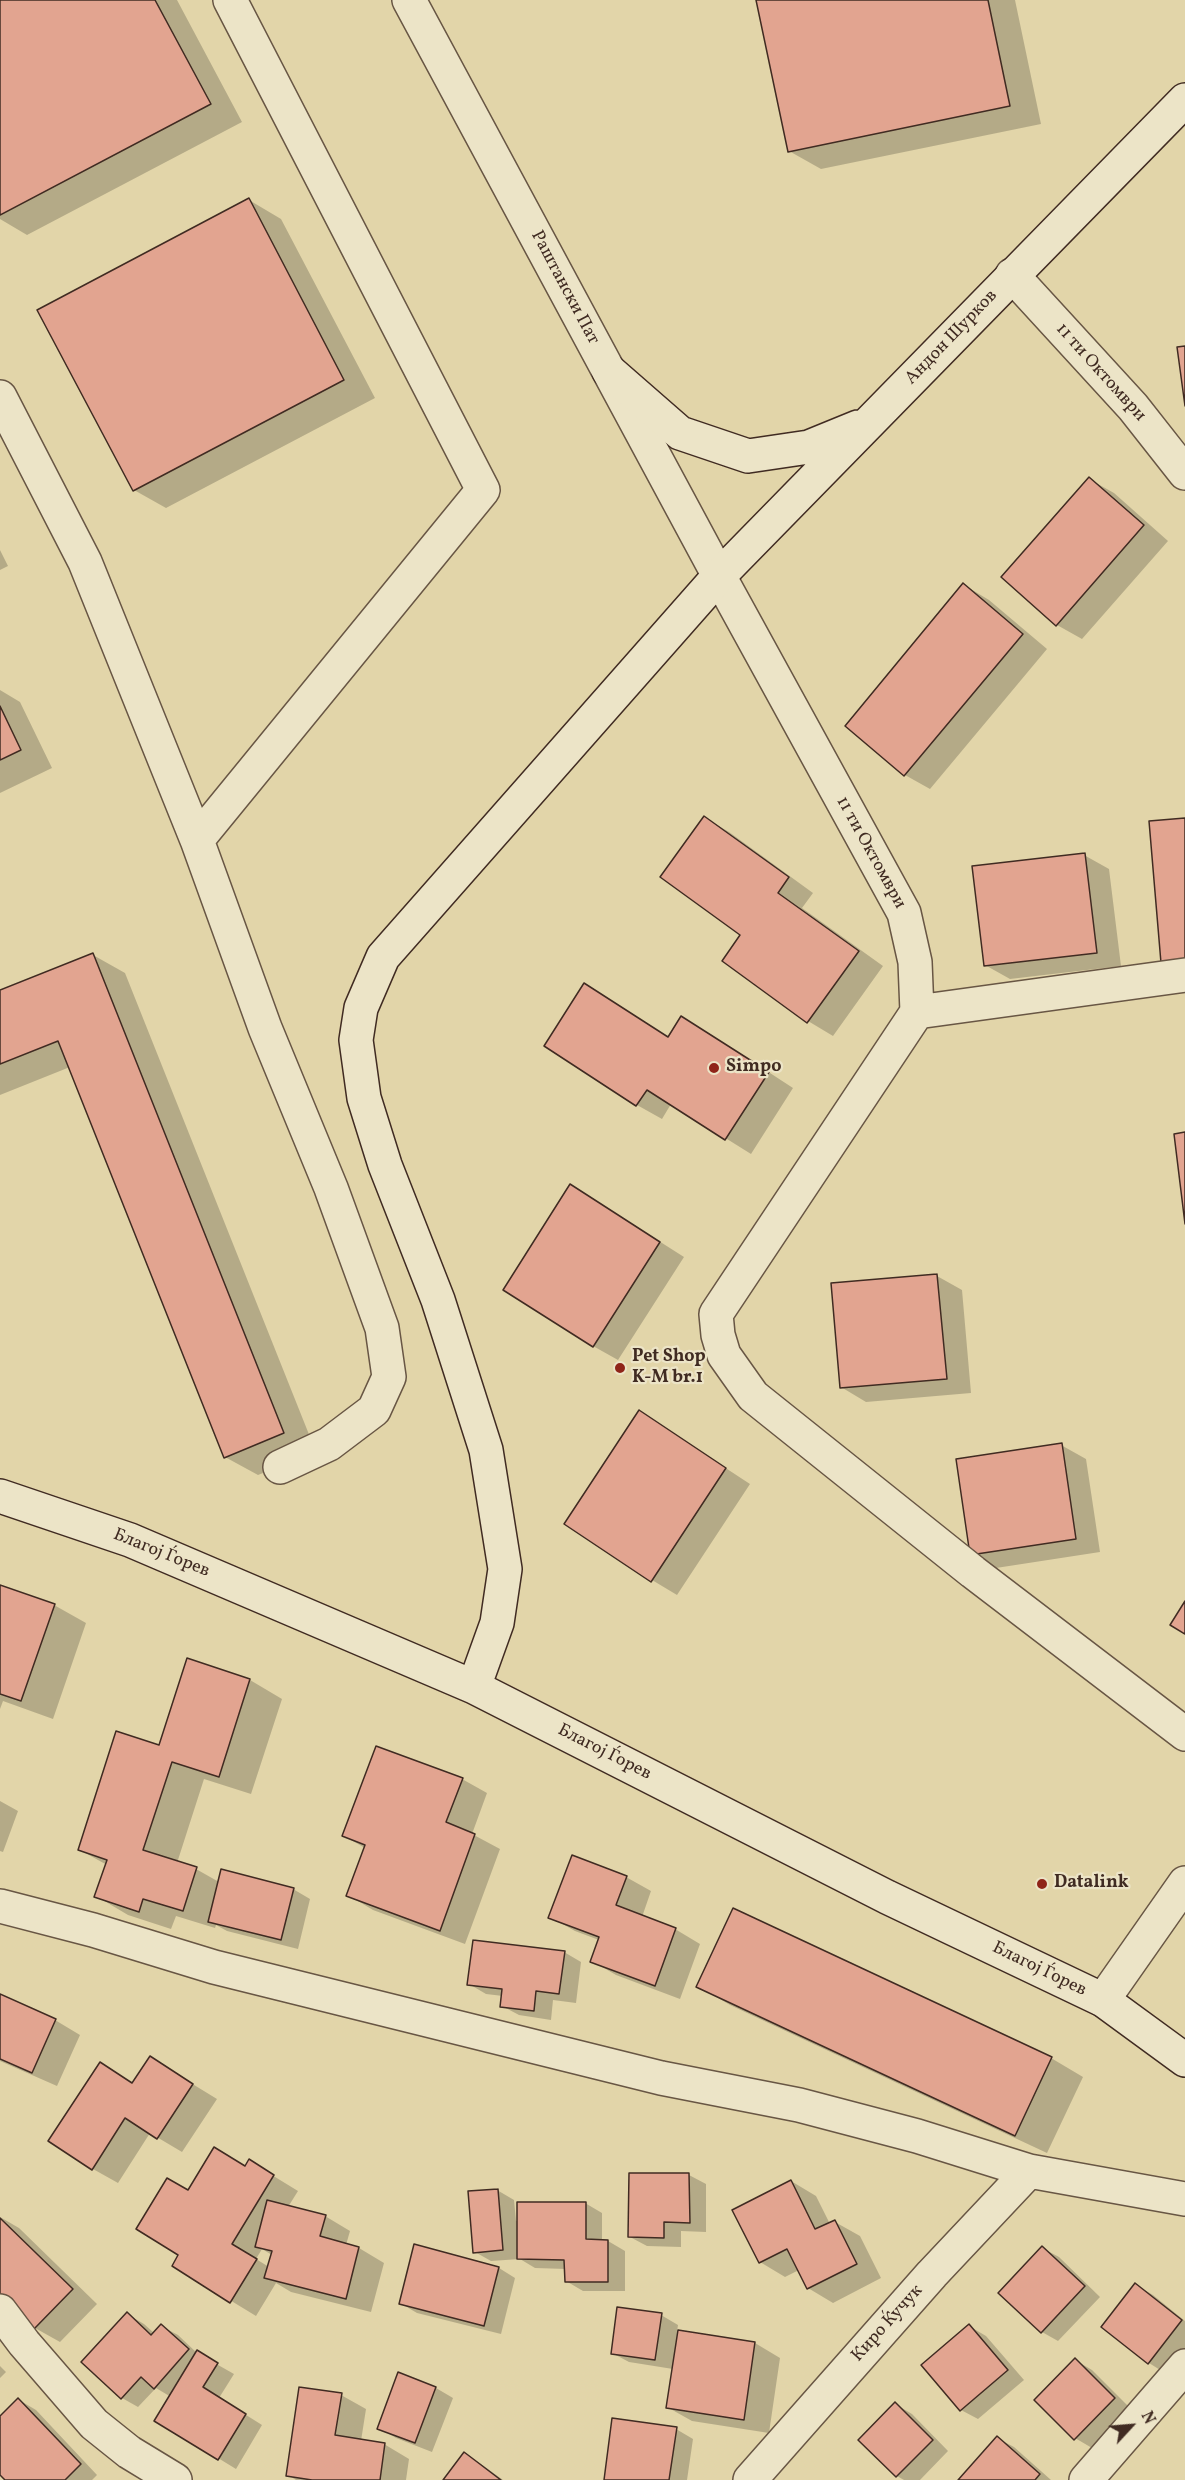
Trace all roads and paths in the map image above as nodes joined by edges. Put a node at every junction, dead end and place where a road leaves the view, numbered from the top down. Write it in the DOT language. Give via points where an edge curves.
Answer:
graph roads {
  1 [pos="230,0"];
  2 [pos="409,0"];
  3 [pos="1185,100"];
  4 [pos="1012,275"];
  5 [pos="609,371"];
  6 [pos="0,397"];
  7 [pos="872,420"];
  8 [pos="1185,473"];
  9 [pos="719,576"];
  10 [pos="197,840"];
  11 [pos="1185,975"];
  12 [pos="917,1012"];
  13 [pos="280,1467"];
  14 [pos="0,1496"];
  15 [pos="474,1686"];
  16 [pos="1185,1734"];
  17 [pos="1185,1884"];
  18 [pos="0,1906"];
  19 [pos="1103,2000"];
  20 [pos="1185,2060"];
  21 [pos="1029,2171"];
  22 [pos="1185,2199"];
  23 [pos="0,2311"];
  24 [pos="1185,2366"];
  25 [pos="175,2480"];
  26 [pos="750,2480"];
  27 [pos="1086,2480"];
  1 -- 10 [label="street" via="483,490"];
  2 -- 5 [label="street, Раштански Пат"];
  3 -- 4 [label="street, Андон Шурков"];
  4 -- 7 [label="street, Андон Шурков"];
  4 -- 8 [label="street, 11 ти Октомври" via="1133,407"];
  5 -- 7 [label="street" via="680,433 748,456 809,447"];
  5 -- 9 [label="street, Раштански Пат"];
  6 -- 10 [label="street" via="85,562"];
  7 -- 9 [label="street, Андон Шурков"];
  9 -- 12 [label="street, 11 ти Октомври" via="904,913 915,962"];
  9 -- 15 [label="street, Андон Шурков" via="383,957 361,1008 356,1040 364,1098 385,1165 438,1300 488,1460 506,1569 497,1623"];
  10 -- 13 [label="street" via="265,1028 332,1188 382,1328 389,1377 374,1410 330,1444"];
  11 -- 12 [label="street"];
  12 -- 16 [label="street" via="717,1314 724,1355 753,1396 973,1572"];
  14 -- 15 [label="street, Благој Ѓорев" via="130,1540"];
  15 -- 19 [label="street, Благој Ѓорев" via="887,1897"];
  17 -- 19 [label="street"];
  18 -- 21 [label="street" via="214,1967 661,2078 799,2105"];
  19 -- 20 [label="street, Благој Ѓорев"];
  21 -- 22 [label="street"];
  21 -- 26 [label="street, Киро Ќучук"];
  23 -- 25 [label="street" via="94,2424 129,2452"];
  24 -- 27 [label="street"];
}
